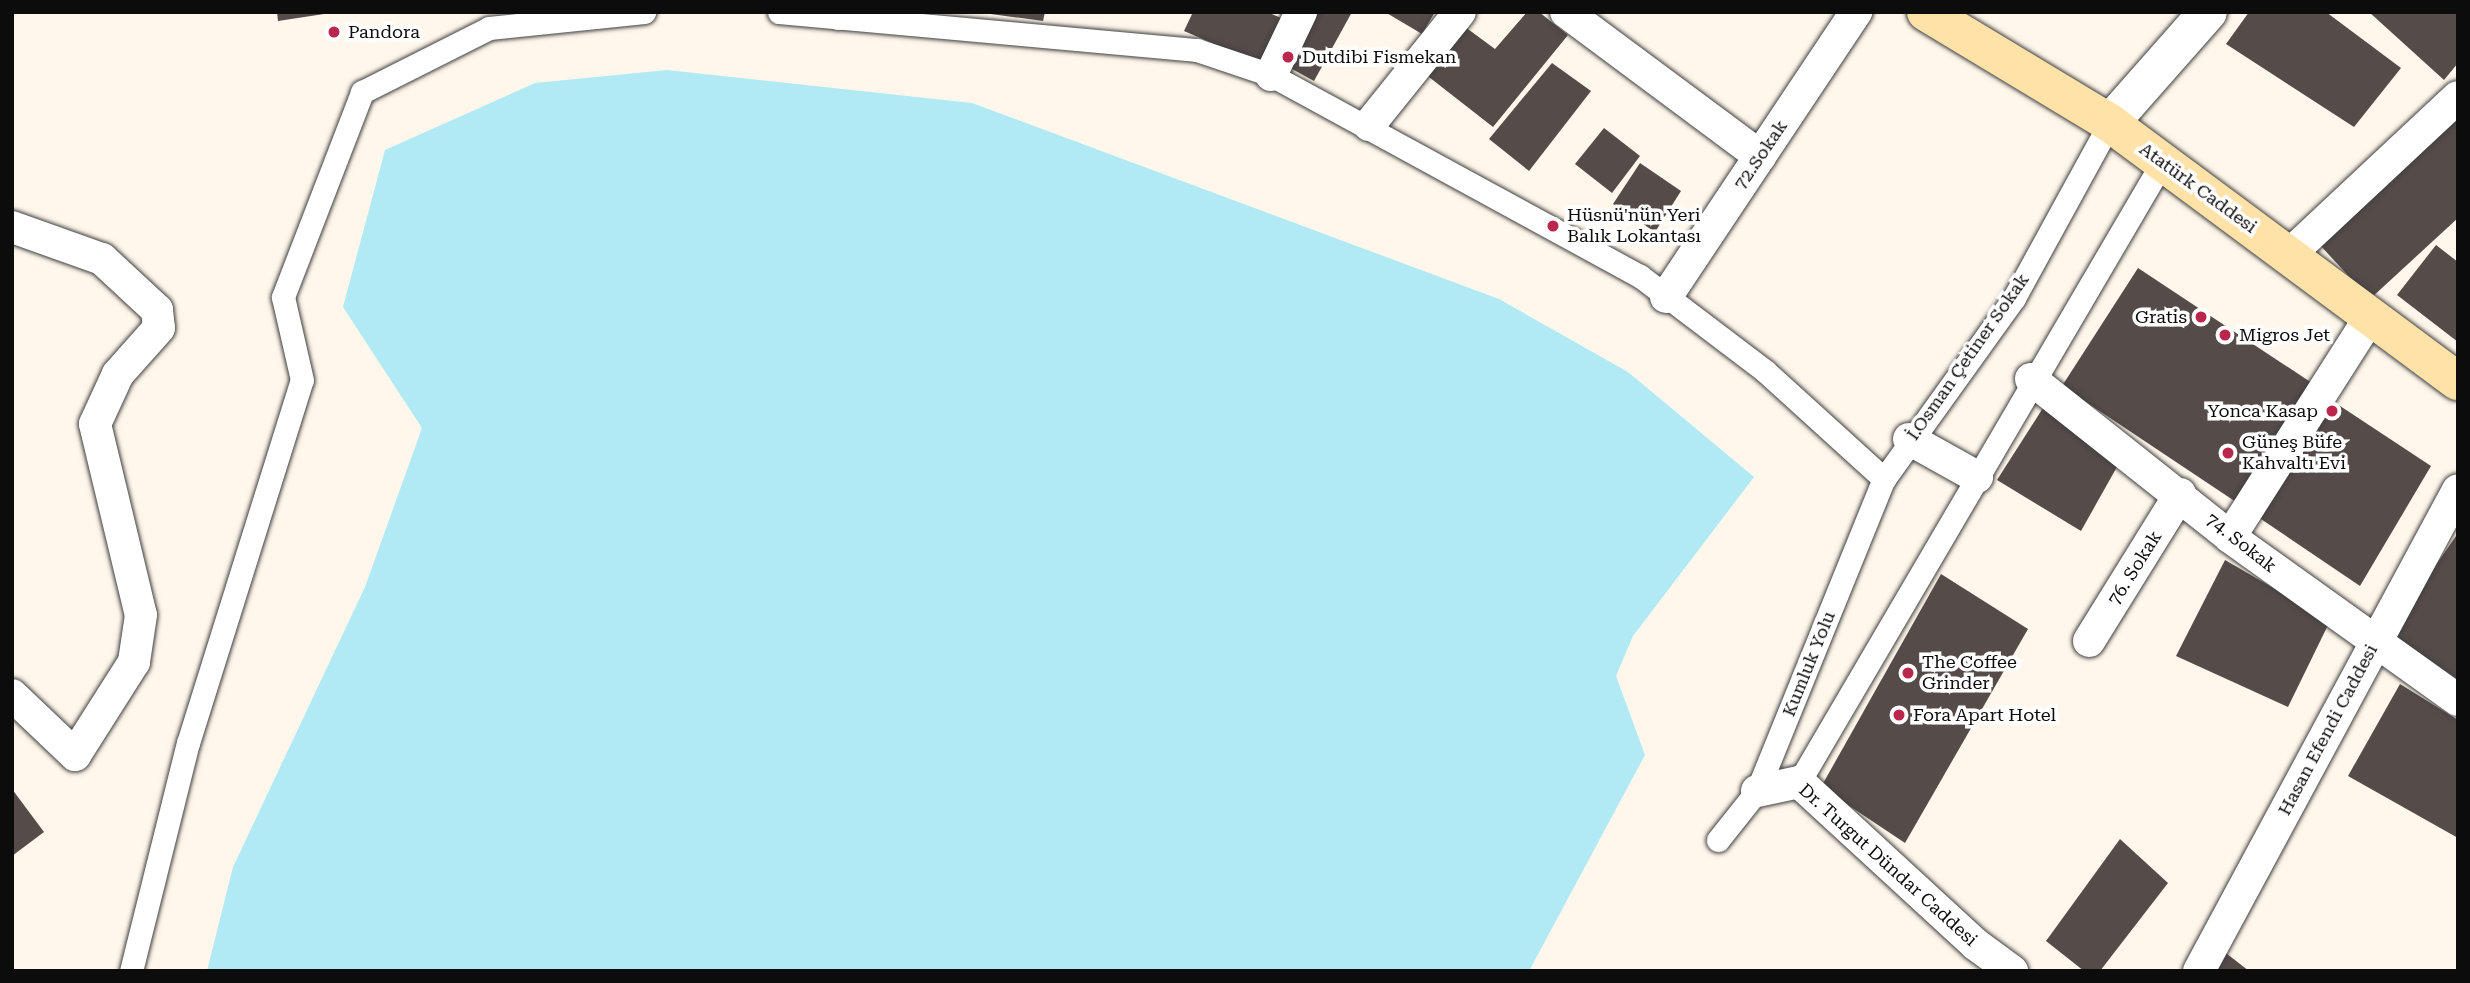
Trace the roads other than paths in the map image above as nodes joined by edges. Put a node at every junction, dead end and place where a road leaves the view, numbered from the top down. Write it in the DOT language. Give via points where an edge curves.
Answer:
graph roads {
  1 [pos="644,12"];
  2 [pos="779,12"];
  3 [pos="1301,12"];
  4 [pos="1460,12"];
  5 [pos="1566,12"];
  6 [pos="1856,12"];
  7 [pos="1926,12"];
  8 [pos="2208,12"];
  9 [pos="839,13"];
  10 [pos="1271,75"];
  11 [pos="2458,97"];
  12 [pos="2110,123"];
  13 [pos="1370,125"];
  14 [pos="1760,156"];
  15 [pos="2163,161"];
  16 [pos="12,227"];
  17 [pos="2289,255"];
  18 [pos="1666,297"];
  19 [pos="2371,316"];
  20 [pos="2031,379"];
  21 [pos="2458,381"];
  22 [pos="1909,439"];
  23 [pos="1977,477"];
  24 [pos="1884,479"];
  25 [pos="2458,490"];
  26 [pos="2180,494"];
  27 [pos="2230,537"];
  28 [pos="2089,641"];
  29 [pos="2375,644"];
  30 [pos="12,695"];
  31 [pos="2458,700"];
  32 [pos="1799,782"];
  33 [pos="1757,791"];
  34 [pos="1717,840"];
  35 [pos="131,971"];
  36 [pos="2012,971"];
  37 [pos="2199,971"];
  1 -- 35 [label="street" via="489,28 362,92 283,297 302,380 188,743"];
  2 -- 9 [label="street"];
  3 -- 10 [label="street"];
  4 -- 13 [label="street"];
  5 -- 14 [label="street"];
  6 -- 14 [label="street, 72.Sokak"];
  7 -- 12 [label="main road, Atatürk Caddesi"];
  8 -- 12 [label="street"];
  9 -- 10 [label="street" via="1196,50"];
  10 -- 13 [label="street"];
  11 -- 17 [label="street"];
  12 -- 15 [label="main road, Atatürk Caddesi"];
  12 -- 22 [label="street, İ.Osman Çetiner Sokak" via="2014,298"];
  13 -- 18 [label="street" via="1640,276"];
  14 -- 18 [label="street, 72.Sokak"];
  15 -- 17 [label="main road, Atatürk Caddesi"];
  15 -- 20 [label="street"];
  16 -- 30 [label="street" via="102,259 157,310 159,328 118,374 95,424 141,615 134,662 75,755"];
  17 -- 19 [label="main road, Atatürk Caddesi"];
  18 -- 24 [label="street" via="1765,371"];
  19 -- 21 [label="main road, Atatürk Caddesi"];
  19 -- 27 [label="street"];
  20 -- 23 [label="street"];
  20 -- 26 [label="street, 74. Sokak"];
  22 -- 23 [label="street"];
  22 -- 24 [label="street, İ.Osman Çetiner Sokak"];
  23 -- 32 [label="street"];
  24 -- 33 [label="street, Kumluk Yolu"];
  25 -- 29 [label="street, Hasan Efendi Caddesi"];
  26 -- 27 [label="street, 74. Sokak"];
  26 -- 28 [label="street, 76. Sokak"];
  27 -- 29 [label="street, 74. Sokak"];
  29 -- 31 [label="street, 74. Sokak"];
  29 -- 37 [label="street, Hasan Efendi Caddesi"];
  32 -- 33 [label="street, Dr. Turgut Dündar Caddesi"];
  32 -- 36 [label="street, Dr. Turgut Dündar Caddesi" via="1975,944"];
  33 -- 34 [label="street, Kumluk Yolu"];
}
